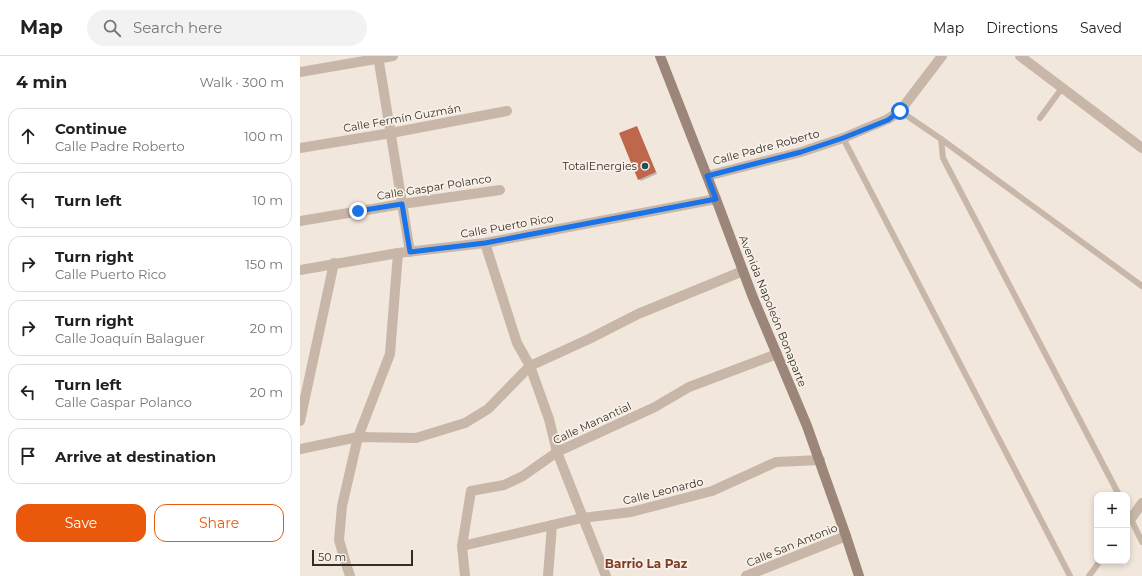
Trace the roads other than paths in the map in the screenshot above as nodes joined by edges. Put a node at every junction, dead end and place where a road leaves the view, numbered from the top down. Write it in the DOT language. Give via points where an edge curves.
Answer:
graph roads {
  1 [pos="393,56"];
  2 [pos="660,56"];
  3 [pos="942,56"];
  4 [pos="1020,56"];
  5 [pos="379,57"];
  6 [pos="300,72"];
  7 [pos="1062,88"];
  8 [pos="900,111"];
  9 [pos="507,112"];
  10 [pos="1040,118"];
  11 [pos="391,133"];
  12 [pos="843,138"];
  13 [pos="941,139"];
  14 [pos="300,148"];
  15 [pos="1142,148"];
  16 [pos="707,176"];
  17 [pos="500,190"];
  18 [pos="716,199"];
  19 [pos="402,204"];
  20 [pos="300,221"];
  21 [pos="485,243"];
  22 [pos="410,252"];
  23 [pos="398,253"];
  24 [pos="334,263"];
  25 [pos="300,270"];
  26 [pos="743,271"];
  27 [pos="1142,286"];
  28 [pos="777,354"];
  29 [pos="530,366"];
  30 [pos="300,421"];
  31 [pos="358,437"];
  32 [pos="300,449"];
  33 [pos="557,452"];
  34 [pos="820,460"];
  35 [pos="1117,492"];
  36 [pos="1142,503"];
  37 [pos="1130,516"];
  38 [pos="582,518"];
  39 [pos="1130,521"];
  40 [pos="552,525"];
  41 [pos="846,536"];
  42 [pos="1142,542"];
  43 [pos="462,546"];
  44 [pos="1098,564"];
  45 [pos="350,576"];
  46 [pos="465,576"];
  47 [pos="548,576"];
  48 [pos="606,576"];
  49 [pos="746,576"];
  50 [pos="859,576"];
  51 [pos="1070,576"];
  52 [pos="1089,576"];
  1 -- 5 [label="street"];
  2 -- 16 [label="main road, Avenida Napoleón Bonaparte"];
  3 -- 8 [label="street, Calle Padre Roberto"];
  4 -- 7 [label="street"];
  5 -- 6 [label="street"];
  5 -- 11 [label="street"];
  7 -- 10 [label="lane"];
  7 -- 15 [label="street"];
  8 -- 12 [label="street, Calle Padre Roberto" via="888,120"];
  8 -- 13 [label="lane"];
  9 -- 11 [label="street, Calle Fermín Guzmán"];
  11 -- 14 [label="street, Calle Fermín Guzmán"];
  11 -- 19 [label="street"];
  12 -- 16 [label="street, Calle Padre Roberto" via="801,152"];
  12 -- 51 [label="lane"];
  13 -- 27 [label="lane"];
  13 -- 35 [label="lane" via="943,158"];
  16 -- 18 [label="main road, Avenida Napoleón Bonaparte"];
  17 -- 19 [label="street, Calle Gaspar Polanco"];
  18 -- 21 [label="street, Calle Puerto Rico"];
  18 -- 26 [label="main road, Avenida Napoleón Bonaparte"];
  19 -- 20 [label="street, Calle Gaspar Polanco"];
  19 -- 22 [label="street"];
  21 -- 22 [label="street, Calle Puerto Rico"];
  21 -- 29 [label="street" via="517,343"];
  22 -- 23 [label="street, Calle Puerto Rico"];
  23 -- 24 [label="street, Calle Puerto Rico"];
  23 -- 31 [label="street" via="390,354"];
  24 -- 25 [label="street, Calle Puerto Rico"];
  24 -- 30 [label="street"];
  26 -- 28 [label="main road, Avenida Napoleón Bonaparte"];
  26 -- 29 [label="street" via="638,314"];
  28 -- 33 [label="street, Calle Manantial" via="689,387 655,407"];
  28 -- 34 [label="main road, Avenida Napoleón Bonaparte"];
  29 -- 31 [label="street" via="488,409 465,423 416,438"];
  29 -- 33 [label="street" via="550,419"];
  31 -- 32 [label="street"];
  31 -- 45 [label="street" via="342,506 339,540"];
  33 -- 38 [label="street"];
  33 -- 43 [label="street, Calle Manantial" via="523,476 504,485 470,491"];
  34 -- 38 [label="street, Calle Leonardo" via="776,462 712,491 631,512"];
  34 -- 41 [label="main road, Avenida Napoleón Bonaparte"];
  36 -- 37 [label="street"];
  38 -- 40 [label="street, Calle Leonardo"];
  38 -- 48 [label="street"];
  39 -- 42 [label="lane"];
  40 -- 43 [label="street, Calle Leonardo"];
  40 -- 47 [label="street"];
  41 -- 49 [label="street, Calle San Antonio"];
  41 -- 50 [label="main road, Avenida Napoleón Bonaparte"];
  43 -- 46 [label="street"];
  44 -- 52 [label="lane"];
}
